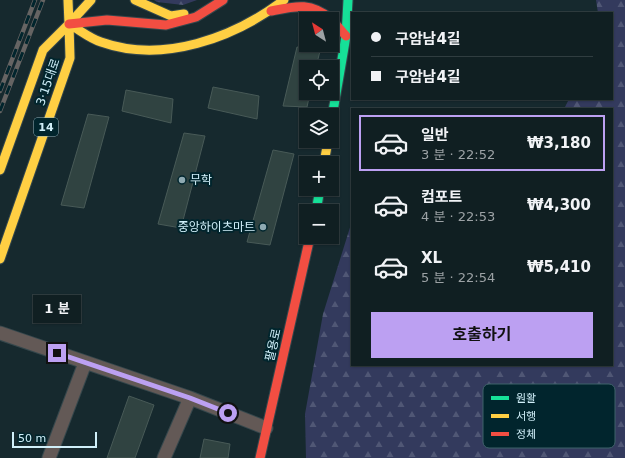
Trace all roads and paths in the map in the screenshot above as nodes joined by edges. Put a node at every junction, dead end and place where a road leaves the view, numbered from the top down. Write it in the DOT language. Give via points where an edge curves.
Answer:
graph roads {
  1 [pos="68,0"];
  2 [pos="91,0"];
  3 [pos="135,0"];
  4 [pos="219,0"];
  5 [pos="223,0"];
  6 [pos="284,0"];
  7 [pos="348,0"];
  8 [pos="271,11"];
  9 [pos="323,12"];
  10 [pos="69,24"];
  11 [pos="339,29"];
  12 [pos="346,36"];
  13 [pos="334,108"];
  14 [pos="0,170"];
  15 [pos="308,244"];
  16 [pos="0,259"];
  17 [pos="0,333"];
  18 [pos="85,363"];
  19 [pos="190,398"];
  20 [pos="266,428"];
  21 [pos="49,458"];
  22 [pos="164,458"];
  23 [pos="260,458"];
  1 -- 10 [label="main road, 3·15대로 / 14"];
  2 -- 10 [label="main road, 3·15대로 / 14"];
  3 -- 4 [label="main road" via="171,16 184,14"];
  5 -- 10 [label="main road" via="196,17 166,25 107,20"];
  6 -- 8 [label="main road"];
  7 -- 12 [label="main road"];
  8 -- 9 [label="main road" via="304,5"];
  8 -- 10 [label="main road" via="221,35 162,50 132,49 100,42"];
  10 -- 14 [label="main road, 3·15대로 / 14" via="43,50"];
  10 -- 16 [label="main road, 3·15대로 / 14" via="70,58"];
  11 -- 12 [label="main road"];
  12 -- 13 [label="main road"];
  15 -- 20 [label="main road, 팔용로"];
  17 -- 18 [label="street"];
  18 -- 19 [label="street"];
  18 -- 21 [label="street"];
  19 -- 20 [label="street"];
  19 -- 22 [label="street"];
  20 -- 23 [label="main road, 팔용로"];
}
